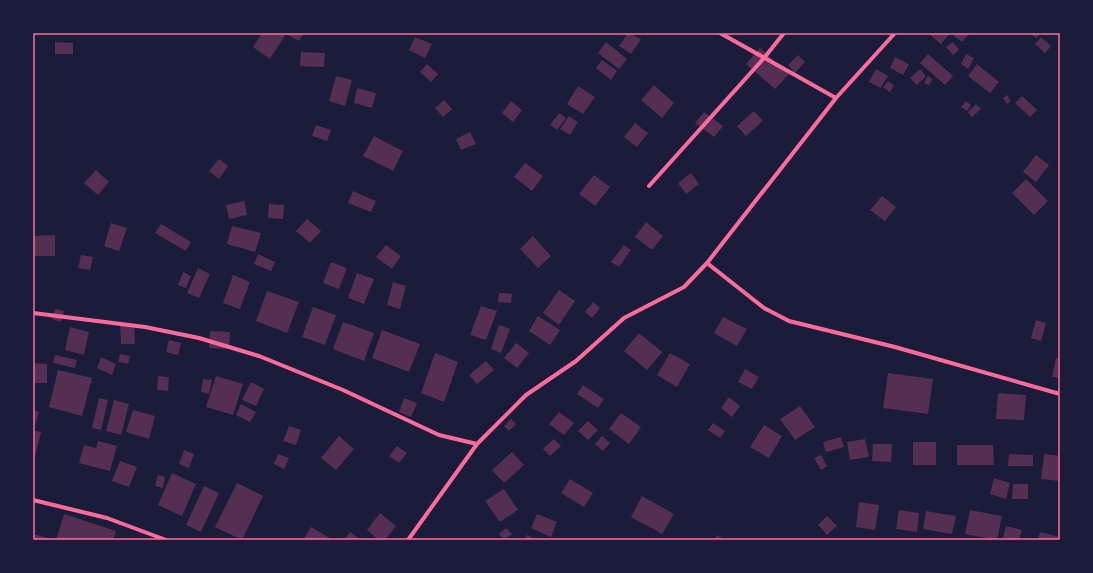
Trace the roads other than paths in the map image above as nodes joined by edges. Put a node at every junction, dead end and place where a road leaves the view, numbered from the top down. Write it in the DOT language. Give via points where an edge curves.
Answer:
graph roads {
  1 [pos="720,33"];
  2 [pos="784,33"];
  3 [pos="895,33"];
  4 [pos="764,58"];
  5 [pos="836,98"];
  6 [pos="648,186"];
  7 [pos="707,263"];
  8 [pos="33,313"];
  9 [pos="1060,394"];
  10 [pos="477,444"];
  11 [pos="33,500"];
  12 [pos="166,540"];
  13 [pos="408,540"];
  1 -- 4 [label="street"];
  2 -- 4 [label="street"];
  3 -- 5 [label="street"];
  4 -- 5 [label="street"];
  4 -- 6 [label="street"];
  5 -- 7 [label="street"];
  7 -- 9 [label="street" via="764,308 789,321 895,347"];
  7 -- 10 [label="street" via="684,287 624,318 576,361 526,395"];
  8 -- 10 [label="street" via="146,327 200,338 259,356 343,390 439,435"];
  10 -- 13 [label="street"];
  11 -- 12 [label="street" via="107,518"];
}
